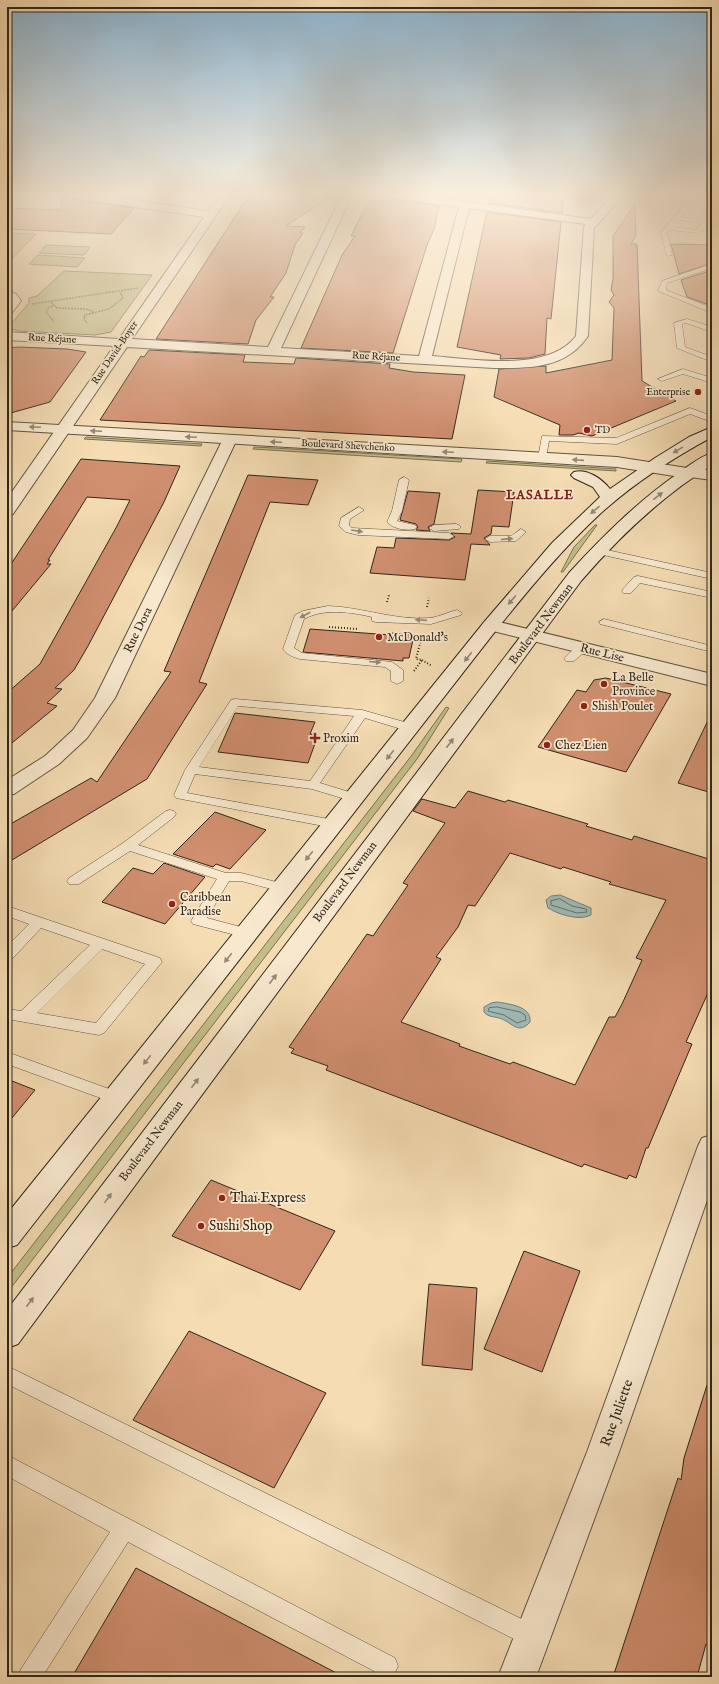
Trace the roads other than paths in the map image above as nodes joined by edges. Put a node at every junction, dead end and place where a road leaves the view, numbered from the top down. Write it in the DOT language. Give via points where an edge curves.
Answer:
graph roads {
  1 [pos="171,274"];
  2 [pos="310,274"];
  3 [pos="448,274"];
  4 [pos="586,274"];
  5 [pos="689,274"];
  6 [pos="712,311"];
  7 [pos="712,330"];
  8 [pos="7,336"];
  9 [pos="121,343"];
  10 [pos="273,351"];
  11 [pos="425,359"];
  12 [pos="712,360"];
  13 [pos="662,379"];
  14 [pos="712,381"];
  15 [pos="712,419"];
  16 [pos="7,426"];
  17 [pos="63,429"];
  18 [pos="712,431"];
  19 [pos="36,442"];
  20 [pos="61,444"];
  21 [pos="219,448"];
  22 [pos="242,454"];
  23 [pos="542,458"];
  24 [pos="712,458"];
  25 [pos="650,467"];
  26 [pos="687,473"];
  27 [pos="564,474"];
  28 [pos="579,475"];
  29 [pos="712,475"];
  30 [pos="637,476"];
  31 [pos="404,480"];
  32 [pos="609,498"];
  33 [pos="359,510"];
  34 [pos="7,511"];
  35 [pos="456,527"];
  36 [pos="521,532"];
  37 [pos="449,536"];
  38 [pos="490,539"];
  39 [pos="598,551"];
  40 [pos="712,576"];
  41 [pos="627,591"];
  42 [pos="712,596"];
  43 [pos="457,613"];
  44 [pos="604,622"];
  45 [pos="491,625"];
  46 [pos="532,636"];
  47 [pos="712,648"];
  48 [pos="712,680"];
  49 [pos="397,681"];
  50 [pos="362,713"];
  51 [pos="411,728"];
  52 [pos="191,770"];
  53 [pos="313,785"];
  54 [pos="7,789"];
  55 [pos="355,798"];
  56 [pos="170,814"];
  57 [pos="334,824"];
  58 [pos="128,846"];
  59 [pos="225,877"];
  60 [pos="74,881"];
  61 [pos="283,888"];
  62 [pos="7,911"];
  63 [pos="39,922"];
  64 [pos="247,933"];
  65 [pos="100,944"];
  66 [pos="7,954"];
  67 [pos="13,1018"];
  68 [pos="7,1058"];
  69 [pos="117,1098"];
  70 [pos="712,1146"];
  71 [pos="7,1236"];
  72 [pos="7,1334"];
  73 [pos="7,1375"];
  74 [pos="7,1465"];
  75 [pos="124,1530"];
  76 [pos="532,1637"];
  77 [pos="29,1677"];
  78 [pos="382,1677"];
  79 [pos="517,1677"];
  1 -- 9 [label="street, Rue David-Boyer"];
  2 -- 10 [label="street"];
  3 -- 11 [label="street"];
  4 -- 11 [label="street, Rue Réjane" via="582,336 571,350 554,357 522,363 494,364"];
  5 -- 6 [label="lane" via="664,282 662,290 665,294"];
  7 -- 12 [label="lane" via="687,321 678,323 681,348"];
  8 -- 9 [label="street, Rue Réjane"];
  9 -- 10 [label="street, Rue Réjane"];
  9 -- 17 [label="street, Rue David-Boyer"];
  10 -- 11 [label="street, Rue Réjane"];
  13 -- 14 [label="lane" via="683,371"];
  15 -- 23 [label="lane" via="690,411 617,441 545,438"];
  17 -- 16 [label="street, Boulevard Shevchenko, one-way"];
  17 -- 20 [label="street, Rue David-Boyer"];
  21 -- 17 [label="street, Boulevard Shevchenko, one-way"];
  18 -- 25 [label="street, one-way"];
  19 -- 20 [label="street"];
  20 -- 34 [label="street, Rue David-Boyer"];
  21 -- 22 [label="street, Boulevard Shevchenko"];
  23 -- 21 [label="street, Boulevard Shevchenko, one-way"];
  21 -- 54 [label="street, Rue Dora" via="105,698 80,734 52,760"];
  25 -- 23 [label="street, Boulevard Shevchenko, one-way" via="617,462"];
  24 -- 26 [label="street, Boulevard Newman"];
  25 -- 26 [label="street, Boulevard Shevchenko"];
  25 -- 30 [label="street"];
  26 -- 29 [label="street, Boulevard Shevchenko"];
  26 -- 30 [label="street, Boulevard Shevchenko"];
  39 -- 26 [label="street, Boulevard Newman, one-way" via="629,519"];
  27 -- 28 [label="street, Boulevard Shevchenko"];
  28 -- 30 [label="street, Boulevard Shevchenko"];
  28 -- 32 [label="street" via="598,484"];
  30 -- 32 [label="street"];
  31 -- 35 [label="lane" via="397,511 392,519 394,524"];
  32 -- 45 [label="street, one-way" via="560,544"];
  33 -- 37 [label="lane, one-way" via="346,518 346,528 358,532"];
  38 -- 36 [label="lane, one-way" via="513,539"];
  39 -- 40 [label="lane"];
  39 -- 46 [label="street, Boulevard Newman" via="575,577"];
  41 -- 42 [label="lane" via="638,578"];
  43 -- 49 [label="lane, one-way" via="431,621 384,618 372,613 321,610 299,617 289,651 300,656 384,662 397,670"];
  44 -- 47 [label="lane"];
  45 -- 46 [label="street, Rue Lise"];
  45 -- 51 [label="street, one-way"];
  46 -- 48 [label="street, Rue Lise" via="577,654"];
  72 -- 46 [label="street, Boulevard Newman, one-way"];
  50 -- 51 [label="lane"];
  50 -- 52 [label="lane" via="235,702"];
  50 -- 53 [label="lane"];
  51 -- 55 [label="street, one-way"];
  52 -- 53 [label="lane"];
  52 -- 57 [label="lane" via="180,795"];
  53 -- 55 [label="lane"];
  55 -- 57 [label="street"];
  56 -- 58 [label="lane"];
  57 -- 61 [label="street, one-way"];
  58 -- 59 [label="lane"];
  58 -- 60 [label="lane"];
  59 -- 61 [label="lane" via="241,877"];
  59 -- 64 [label="lane" via="198,921"];
  61 -- 64 [label="street"];
  62 -- 63 [label="lane"];
  63 -- 65 [label="lane"];
  63 -- 66 [label="lane"];
  64 -- 69 [label="street, one-way"];
  65 -- 67 [label="lane"];
  65 -- 67 [label="lane" via="155,962 99,1029"];
  68 -- 69 [label="lane"];
  69 -- 71 [label="street"];
  70 -- 76 [label="street, Rue Juliette" via="603,1452"];
  73 -- 76 [label="lane"];
  74 -- 75 [label="lane"];
  75 -- 77 [label="lane"];
  75 -- 78 [label="lane" via="387,1666"];
  76 -- 79 [label="street, Rue Juliette"];
}
